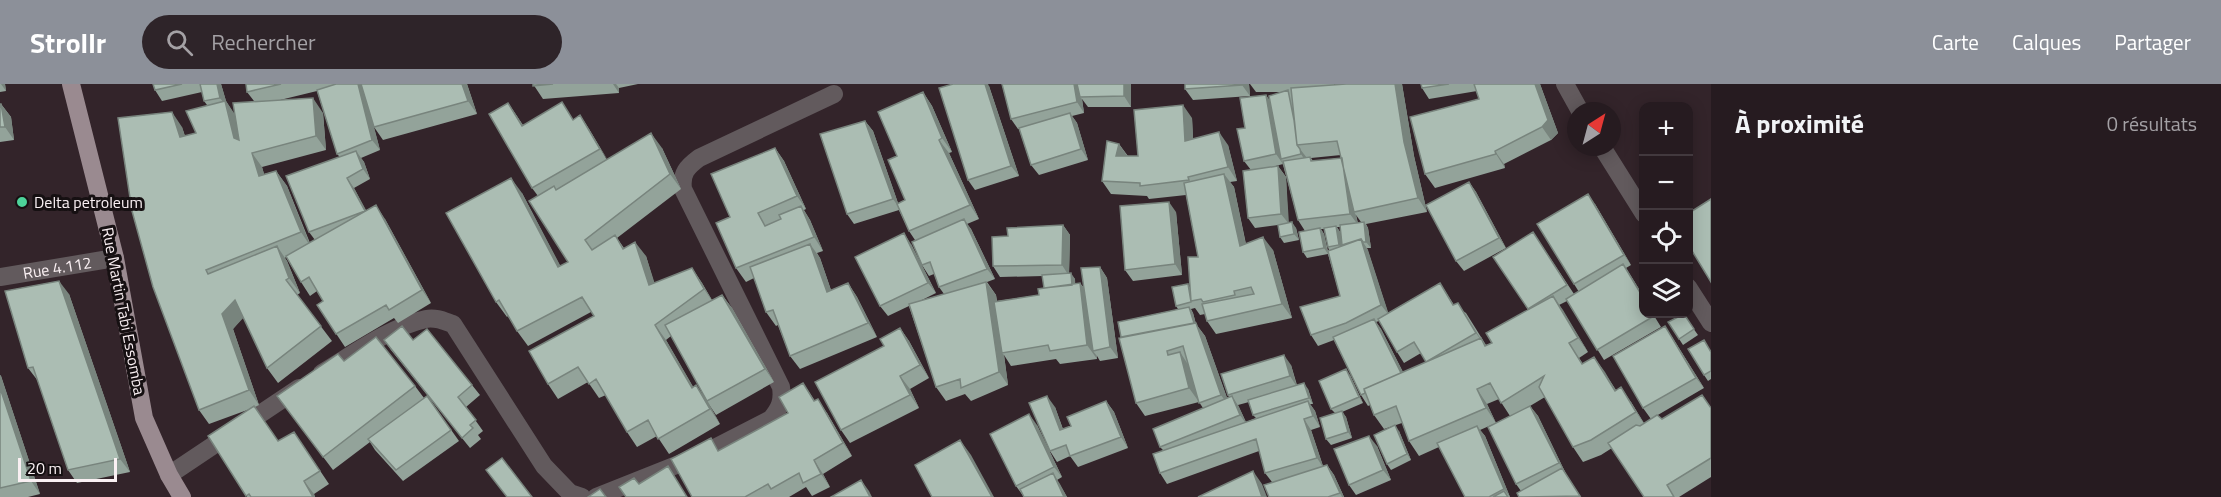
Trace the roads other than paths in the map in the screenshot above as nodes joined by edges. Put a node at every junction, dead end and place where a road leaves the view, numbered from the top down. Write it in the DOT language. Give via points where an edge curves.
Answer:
graph roads {
  1 [pos="71,84"];
  2 [pos="1565,84"];
  3 [pos="834,94"];
  4 [pos="1575,102"];
  5 [pos="1608,156"];
  6 [pos="1641,210"];
  7 [pos="116,258"];
  8 [pos="0,277"];
  9 [pos="1693,294"];
  10 [pos="1711,323"];
  11 [pos="169,475"];
  12 [pos="182,497"];
  13 [pos="582,497"];
  14 [pos="596,497"];
  1 -- 7 [label="main road, Rue Martin Tabi Essomba"];
  2 -- 4 [label="street"];
  3 -- 14 [label="street" via="699,158 686,168 682,179 683,189 781,387 783,400 778,411 771,419 699,456"];
  5 -- 6 [label="street"];
  7 -- 8 [label="street, Rue 4.112"];
  7 -- 11 [label="main road, Rue Martin Tabi Essomba" via="144,418"];
  9 -- 10 [label="street"];
  11 -- 12 [label="main road, Rue Martin Tabi Essomba"];
  11 -- 13 [label="street" via="342,360 427,318 453,324 544,466 570,493"];
}
